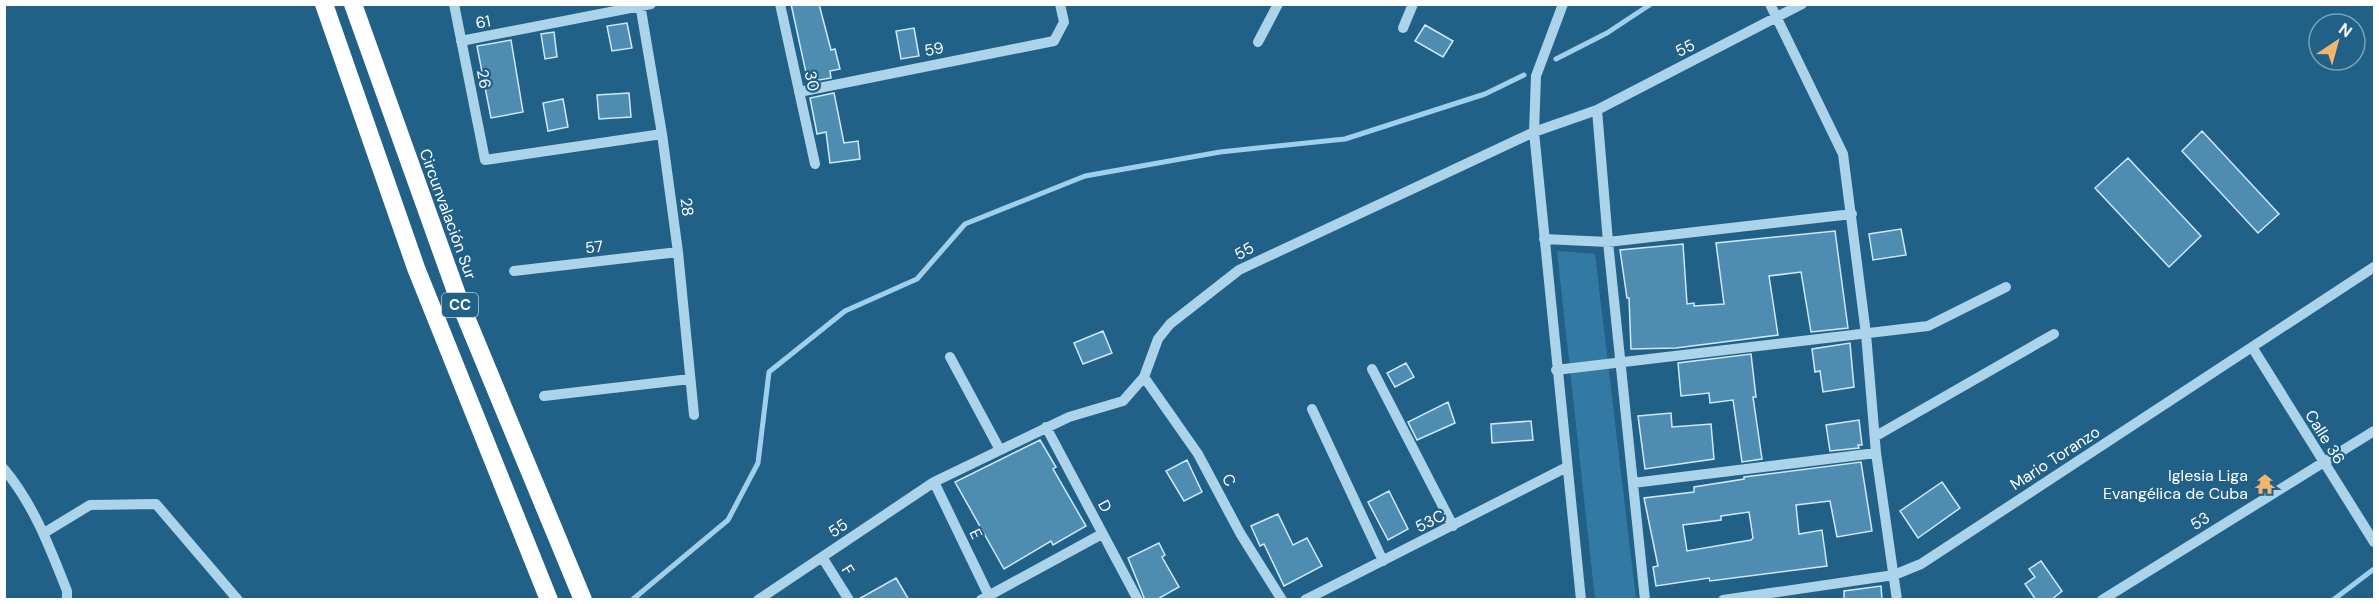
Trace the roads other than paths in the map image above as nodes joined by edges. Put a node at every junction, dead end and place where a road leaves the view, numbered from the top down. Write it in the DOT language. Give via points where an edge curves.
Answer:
graph roads {
  1 [pos="324,4"];
  2 [pos="353,4"];
  3 [pos="454,4"];
  4 [pos="780,4"];
  5 [pos="1060,4"];
  6 [pos="1278,4"];
  7 [pos="1413,4"];
  8 [pos="1563,4"];
  9 [pos="1770,4"];
  10 [pos="1802,4"];
  11 [pos="644,5"];
  12 [pos="1778,19"];
  13 [pos="1403,28"];
  14 [pos="461,42"];
  15 [pos="1258,42"];
  16 [pos="800,92"];
  17 [pos="1597,110"];
  18 [pos="1534,132"];
  19 [pos="662,134"];
  20 [pos="815,164"];
  21 [pos="1852,214"];
  22 [pos="1544,239"];
  23 [pos="1608,242"];
  24 [pos="678,252"];
  25 [pos="2374,267"];
  26 [pos="514,271"];
  27 [pos="2006,287"];
  28 [pos="1866,334"];
  29 [pos="2054,334"];
  30 [pos="2252,347"];
  31 [pos="950,357"];
  32 [pos="1621,363"];
  33 [pos="1372,369"];
  34 [pos="1556,369"];
  35 [pos="1144,377"];
  36 [pos="690,379"];
  37 [pos="544,396"];
  38 [pos="1312,409"];
  39 [pos="694,416"];
  40 [pos="1046,427"];
  41 [pos="2374,431"];
  42 [pos="1876,436"];
  43 [pos="1000,450"];
  44 [pos="1876,453"];
  45 [pos="2324,462"];
  46 [pos="1567,467"];
  47 [pos="4,469"];
  48 [pos="934,482"];
  49 [pos="1633,483"];
  50 [pos="1453,526"];
  51 [pos="44,533"];
  52 [pos="1102,534"];
  53 [pos="2374,542"];
  54 [pos="822,557"];
  55 [pos="1383,561"];
  56 [pos="1894,575"];
  57 [pos="542,598"];
  58 [pos="987,598"];
  59 [pos="67,600"];
  60 [pos="238,600"];
  61 [pos="583,600"];
  62 [pos="758,600"];
  63 [pos="849,600"];
  64 [pos="1138,600"];
  65 [pos="1282,600"];
  66 [pos="1305,600"];
  67 [pos="1581,600"];
  68 [pos="1645,600"];
  69 [pos="1723,600"];
  70 [pos="1897,600"];
  71 [pos="2102,600"];
  1 -- 57 [label="highway, CC" via="416,267"];
  2 -- 61 [label="highway, Circunvalación Sur / CC" via="460,303"];
  3 -- 14 [label="street, 26"];
  4 -- 16 [label="street, 30"];
  5 -- 16 [label="street, 59" via="1064,22 1054,41"];
  6 -- 15 [label="street"];
  7 -- 13 [label="street"];
  8 -- 18 [label="street" via="1536,75"];
  9 -- 12 [label="street"];
  10 -- 12 [label="street, 55"];
  11 -- 14 [label="street, 61"];
  11 -- 19 [label="street, 28"];
  12 -- 17 [label="street, 55"];
  12 -- 21 [label="street" via="1843,154"];
  14 -- 19 [label="street, 26" via="485,160"];
  16 -- 20 [label="street, 30"];
  17 -- 18 [label="street, 55"];
  17 -- 23 [label="street"];
  18 -- 22 [label="street"];
  18 -- 35 [label="street, 55" via="1239,270 1170,324 1158,339"];
  19 -- 24 [label="street, 28"];
  21 -- 23 [label="street"];
  21 -- 28 [label="street"];
  22 -- 23 [label="street"];
  22 -- 34 [label="street"];
  23 -- 32 [label="street"];
  24 -- 26 [label="street, 57"];
  24 -- 36 [label="street, 28"];
  25 -- 30 [label="street, Mario Toranzo"];
  27 -- 28 [label="street" via="1928,326"];
  28 -- 32 [label="street"];
  28 -- 42 [label="street"];
  29 -- 42 [label="street"];
  30 -- 45 [label="street, Calle 36"];
  30 -- 56 [label="street, Mario Toranzo" via="1921,564"];
  31 -- 43 [label="street"];
  32 -- 34 [label="street"];
  32 -- 49 [label="street"];
  33 -- 50 [label="street"];
  34 -- 46 [label="street"];
  35 -- 40 [label="street, 55" via="1123,401"];
  35 -- 65 [label="street, C" via="1198,454"];
  36 -- 37 [label="street"];
  36 -- 39 [label="street, 28"];
  38 -- 55 [label="street"];
  40 -- 43 [label="street, 55"];
  40 -- 52 [label="street, D"];
  41 -- 45 [label="street, 53"];
  42 -- 44 [label="street"];
  43 -- 48 [label="street, 55"];
  44 -- 49 [label="street"];
  44 -- 56 [label="street"];
  45 -- 53 [label="street, Calle 36"];
  45 -- 71 [label="street, 53"];
  46 -- 50 [label="street, 53C"];
  46 -- 67 [label="street"];
  47 -- 51 [label="street" via="21,489"];
  48 -- 54 [label="street, 55"];
  48 -- 58 [label="street, E"];
  49 -- 68 [label="street"];
  50 -- 55 [label="street, 53C"];
  51 -- 59 [label="street"];
  51 -- 60 [label="street" via="90,505 156,504"];
  52 -- 58 [label="street"];
  52 -- 64 [label="street, D"];
  54 -- 62 [label="street, 55"];
  54 -- 63 [label="street, F"];
  55 -- 66 [label="street, 53C"];
  56 -- 69 [label="street, Mario Toranzo"];
  56 -- 70 [label="street"];
}
